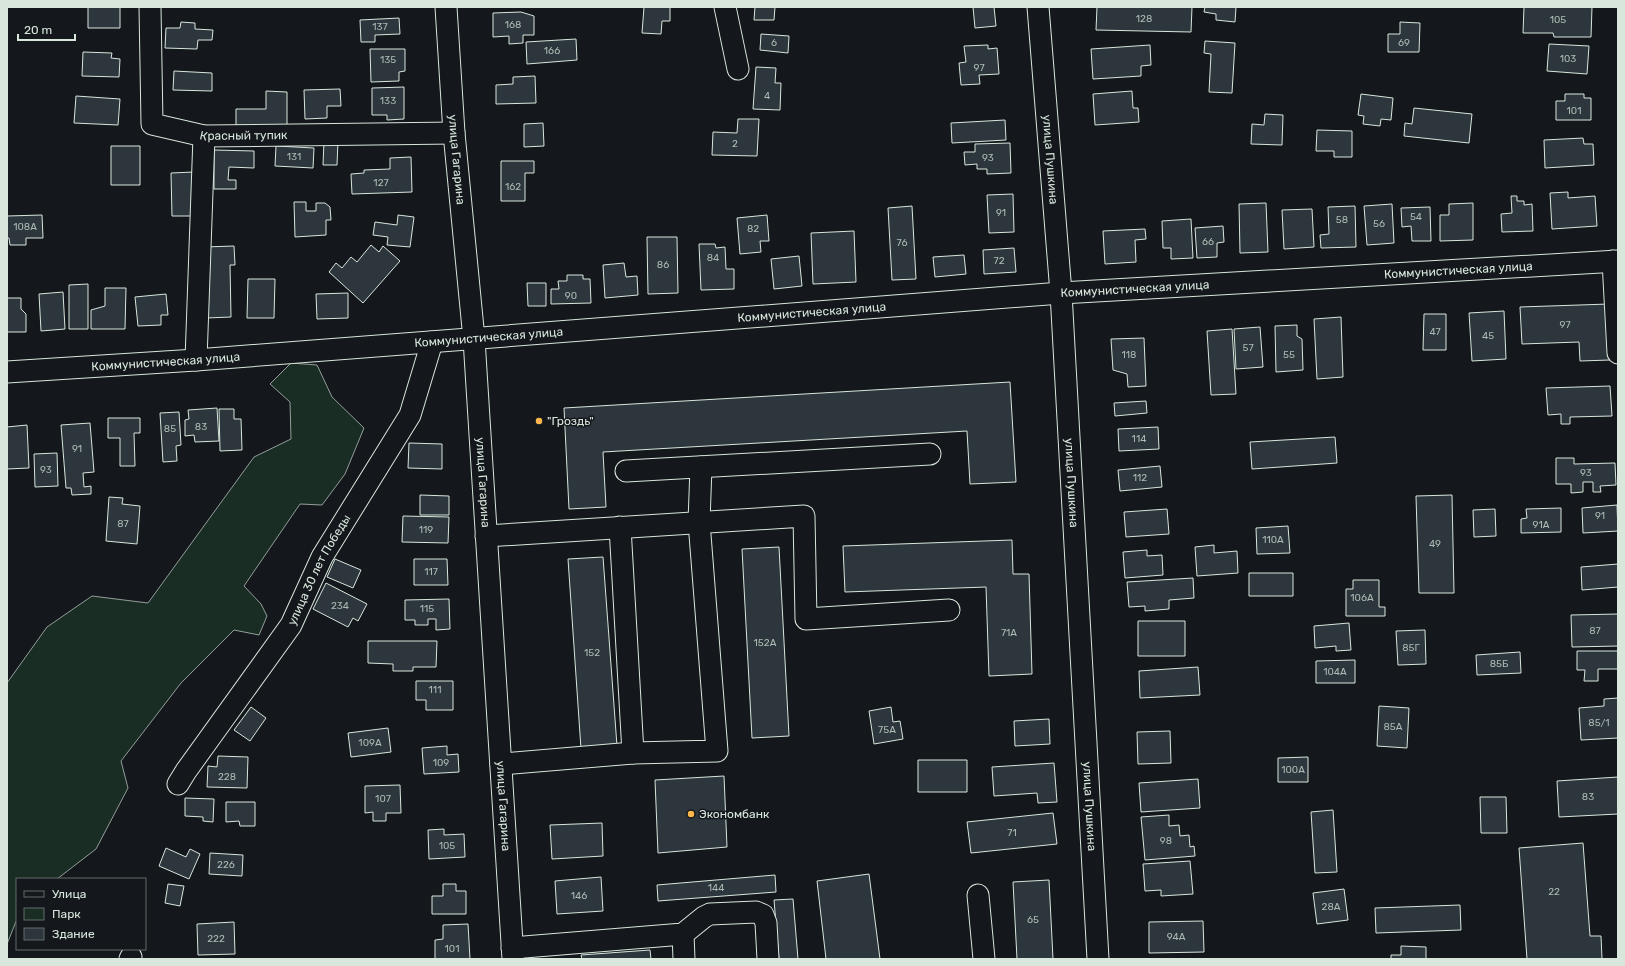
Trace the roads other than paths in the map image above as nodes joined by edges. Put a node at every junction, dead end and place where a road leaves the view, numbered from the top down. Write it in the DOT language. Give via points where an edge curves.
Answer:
graph roads {
  1 [pos="150,7"];
  2 [pos="446,7"];
  3 [pos="725,7"];
  4 [pos="1038,7"];
  5 [pos="738,69"];
  6 [pos="454,133"];
  7 [pos="204,136"];
  8 [pos="1616,261"];
  9 [pos="1061,293"];
  10 [pos="474,339"];
  11 [pos="432,342"];
  12 [pos="1618,353"];
  13 [pos="196,360"];
  14 [pos="7,372"];
  15 [pos="930,454"];
  16 [pos="701,467"];
  17 [pos="626,471"];
  18 [pos="699,522"];
  19 [pos="620,527"];
  20 [pos="486,536"];
  21 [pos="949,610"];
  22 [pos="633,754"];
  23 [pos="501,764"];
  24 [pos="178,784"];
  25 [pos="978,895"];
  26 [pos="683,934"];
  27 [pos="512,953"];
  28 [pos="684,959"];
  29 [pos="768,959"];
  30 [pos="984,959"];
  31 [pos="1098,959"];
  1 -- 7 [label="street, Красный тупик" via="152,124"];
  2 -- 6 [label="street, улица Гагарина"];
  3 -- 5 [label="street"];
  4 -- 9 [label="street, улица Пушкина"];
  6 -- 7 [label="street, Красный тупик"];
  6 -- 10 [label="street, улица Гагарина"];
  7 -- 13 [label="street"];
  8 -- 9 [label="street, Коммунистическая улица"];
  8 -- 12 [label="street"];
  9 -- 10 [label="street, Коммунистическая улица"];
  9 -- 31 [label="street, улица Пушкина"];
  10 -- 11 [label="street, Коммунистическая улица"];
  10 -- 20 [label="street, улица Гагарина"];
  11 -- 13 [label="street, Коммунистическая улица"];
  11 -- 24 [label="street, улица 30 лет Победы" via="410,415 322,557 291,625"];
  13 -- 14 [label="street, Коммунистическая улица"];
  15 -- 16 [label="street"];
  16 -- 17 [label="street"];
  16 -- 18 [label="street"];
  18 -- 19 [label="street"];
  18 -- 21 [label="street" via="804,516 806,619"];
  18 -- 22 [label="street" via="717,751"];
  19 -- 20 [label="street"];
  19 -- 22 [label="street"];
  20 -- 23 [label="street, улица Гагарина"];
  22 -- 23 [label="street"];
  23 -- 27 [label="street, улица Гагарина"];
  25 -- 30 [label="street"];
  26 -- 27 [label="street"];
  26 -- 28 [label="street"];
  26 -- 29 [label="street" via="710,914 756,912 763,915 766,922"];
}
